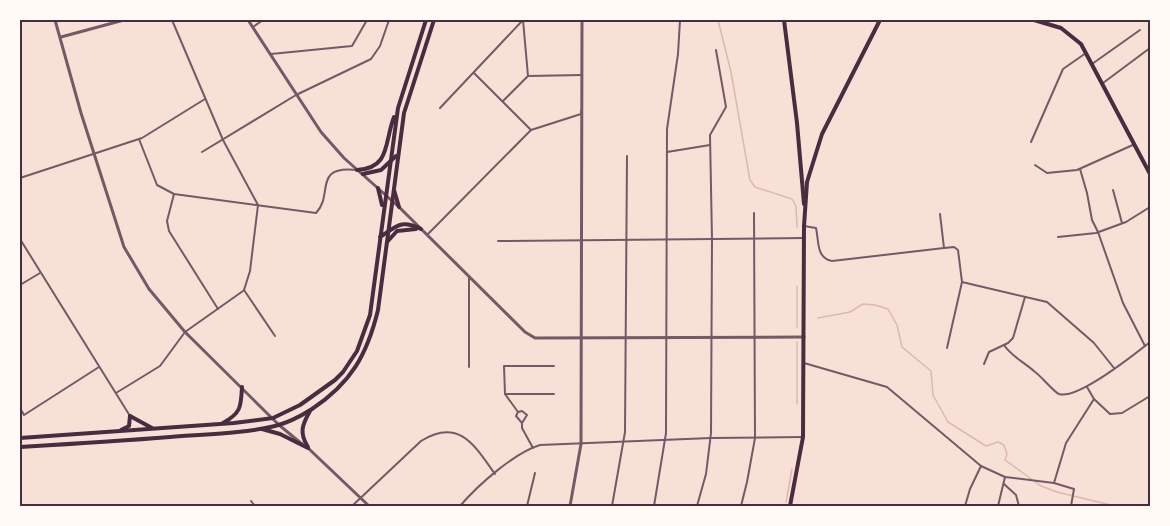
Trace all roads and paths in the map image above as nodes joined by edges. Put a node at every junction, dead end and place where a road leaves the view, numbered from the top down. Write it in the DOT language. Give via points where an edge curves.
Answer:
graph roads {
  1 [pos="55,20"];
  2 [pos="124,20"];
  3 [pos="172,20"];
  4 [pos="248,20"];
  5 [pos="263,20"];
  6 [pos="367,20"];
  7 [pos="389,20"];
  8 [pos="426,20"];
  9 [pos="434,20"];
  10 [pos="523,20"];
  11 [pos="582,20"];
  12 [pos="680,20"];
  13 [pos="784,20"];
  14 [pos="880,20"];
  15 [pos="1034,20"];
  16 [pos="253,27"];
  17 [pos="1140,30"];
  18 [pos="61,37"];
  19 [pos="1150,48"];
  20 [pos="716,50"];
  21 [pos="1086,53"];
  22 [pos="270,54"];
  23 [pos="1092,64"];
  24 [pos="474,73"];
  25 [pos="582,75"];
  26 [pos="528,76"];
  27 [pos="1102,83"];
  28 [pos="296,95"];
  29 [pos="205,99"];
  30 [pos="503,101"];
  31 [pos="398,108"];
  32 [pos="440,108"];
  33 [pos="582,109"];
  34 [pos="531,130"];
  35 [pos="139,139"];
  36 [pos="223,140"];
  37 [pos="1031,142"];
  38 [pos="1135,144"];
  39 [pos="710,145"];
  40 [pos="202,152"];
  41 [pos="667,152"];
  42 [pos="94,155"];
  43 [pos="397,156"];
  44 [pos="627,156"];
  45 [pos="389,162"];
  46 [pos="1035,165"];
  47 [pos="1080,169"];
  48 [pos="357,170"];
  49 [pos="363,174"];
  50 [pos="1150,174"];
  51 [pos="20,178"];
  52 [pos="393,184"];
  53 [pos="378,188"];
  54 [pos="1113,190"];
  55 [pos="174,194"];
  56 [pos="385,195"];
  57 [pos="391,201"];
  58 [pos="258,206"];
  59 [pos="399,207"];
  60 [pos="1150,207"];
  61 [pos="805,208"];
  62 [pos="754,213"];
  63 [pos="940,214"];
  64 [pos="382,220"];
  65 [pos="1122,223"];
  66 [pos="804,226"];
  67 [pos="421,229"];
  68 [pos="388,232"];
  69 [pos="1098,232"];
  70 [pos="427,236"];
  71 [pos="380,237"];
  72 [pos="1058,237"];
  73 [pos="754,238"];
  74 [pos="804,238"];
  75 [pos="20,239"];
  76 [pos="667,239"];
  77 [pos="712,239"];
  78 [pos="582,240"];
  79 [pos="626,240"];
  80 [pos="498,241"];
  81 [pos="387,243"];
  82 [pos="944,248"];
  83 [pos="40,273"];
  84 [pos="469,277"];
  85 [pos="962,282"];
  86 [pos="20,285"];
  87 [pos="244,290"];
  88 [pos="1025,297"];
  89 [pos="218,310"];
  90 [pos="185,332"];
  91 [pos="275,336"];
  92 [pos="626,337"];
  93 [pos="668,337"];
  94 [pos="712,337"];
  95 [pos="755,337"];
  96 [pos="804,337"];
  97 [pos="582,338"];
  98 [pos="1150,342"];
  99 [pos="1004,345"];
  100 [pos="1145,346"];
  101 [pos="946,348"];
  102 [pos="804,363"];
  103 [pos="984,364"];
  104 [pos="554,366"];
  105 [pos="99,367"];
  106 [pos="469,367"];
  107 [pos="1114,368"];
  108 [pos="242,387"];
  109 [pos="1087,387"];
  110 [pos="116,393"];
  111 [pos="505,394"];
  112 [pos="554,394"];
  113 [pos="1150,396"];
  114 [pos="1094,399"];
  115 [pos="20,408"];
  116 [pos="311,409"];
  117 [pos="518,412"];
  118 [pos="130,416"];
  119 [pos="273,418"];
  120 [pos="522,423"];
  121 [pos="222,424"];
  122 [pos="279,425"];
  123 [pos="156,429"];
  124 [pos="259,429"];
  125 [pos="115,432"];
  126 [pos="803,437"];
  127 [pos="20,438"];
  128 [pos="711,438"];
  129 [pos="755,438"];
  130 [pos="665,440"];
  131 [pos="624,442"];
  132 [pos="581,444"];
  133 [pos="20,447"];
  134 [pos="308,448"];
  135 [pos="532,448"];
  136 [pos="981,466"];
  137 [pos="535,473"];
  138 [pos="495,474"];
  139 [pos="1005,477"];
  140 [pos="1054,483"];
  141 [pos="1004,484"];
  142 [pos="361,499"];
  143 [pos="251,501"];
  144 [pos="255,507"];
  145 [pos="352,507"];
  146 [pos="369,507"];
  147 [pos="460,507"];
  148 [pos="526,507"];
  149 [pos="570,507"];
  150 [pos="612,507"];
  151 [pos="654,507"];
  152 [pos="697,507"];
  153 [pos="741,507"];
  154 [pos="790,507"];
  155 [pos="965,507"];
  156 [pos="998,507"];
  157 [pos="1019,507"];
  158 [pos="1071,507"];
  1 -- 18 [label="street"];
  2 -- 18 [label="street"];
  3 -- 29 [label="street"];
  4 -- 16 [label="street"];
  5 -- 16 [label="street"];
  6 -- 22 [label="street" via="351,46"];
  7 -- 28 [label="street" via="371,59"];
  8 -- 31 [label="main road"];
  9 -- 43 [label="main road" via="404,113"];
  10 -- 24 [label="street"];
  10 -- 26 [label="street"];
  11 -- 25 [label="street"];
  12 -- 41 [label="street"];
  13 -- 61 [label="main road"];
  14 -- 61 [label="main road" via="822,134 807,182"];
  15 -- 21 [label="main road" via="1061,28"];
  16 -- 22 [label="street"];
  17 -- 23 [label="street"];
  18 -- 42 [label="street"];
  19 -- 27 [label="street"];
  20 -- 39 [label="street" via="726,107 710,135"];
  21 -- 23 [label="main road"];
  21 -- 37 [label="street" via="1063,69"];
  22 -- 28 [label="street"];
  23 -- 27 [label="main road"];
  24 -- 30 [label="street"];
  24 -- 32 [label="street"];
  25 -- 26 [label="street"];
  25 -- 33 [label="street"];
  26 -- 30 [label="street"];
  27 -- 38 [label="main road"];
  28 -- 36 [label="street"];
  28 -- 48 [label="street" via="321,132"];
  29 -- 35 [label="street"];
  29 -- 36 [label="street"];
  30 -- 34 [label="street"];
  31 -- 45 [label="main road"];
  31 -- 48 [label="main road" via="383,157 375,167"];
  33 -- 34 [label="street" via="581,114"];
  33 -- 78 [label="street"];
  34 -- 70 [label="street"];
  35 -- 42 [label="street"];
  35 -- 55 [label="street" via="157,185"];
  36 -- 40 [label="street"];
  36 -- 58 [label="street"];
  38 -- 47 [label="street"];
  38 -- 50 [label="main road"];
  39 -- 41 [label="street"];
  39 -- 77 [label="street"];
  41 -- 76 [label="street"];
  42 -- 51 [label="street"];
  42 -- 90 [label="street" via="124,247 149,289"];
  43 -- 45 [label="main road"];
  43 -- 52 [label="main road"];
  44 -- 79 [label="street"];
  45 -- 49 [label="main road" via="381,170"];
  45 -- 56 [label="main road"];
  46 -- 47 [label="street" via="1047,173"];
  47 -- 69 [label="street"];
  48 -- 49 [label="street"];
  48 -- 58 [label="street" via="335,171 327,180 316,213"];
  49 -- 53 [label="street"];
  52 -- 57 [label="main road"];
  52 -- 59 [label="main road"];
  53 -- 56 [label="street"];
  53 -- 64 [label="main road"];
  54 -- 65 [label="street"];
  55 -- 58 [label="street"];
  55 -- 89 [label="street" via="168,231"];
  56 -- 57 [label="street"];
  56 -- 64 [label="main road"];
  57 -- 59 [label="street"];
  57 -- 68 [label="main road"];
  58 -- 87 [label="street"];
  59 -- 67 [label="street"];
  60 -- 65 [label="street"];
  61 -- 66 [label="main road"];
  62 -- 73 [label="street"];
  63 -- 82 [label="street"];
  64 -- 71 [label="main road"];
  65 -- 69 [label="street"];
  66 -- 74 [label="main road"];
  66 -- 82 [label="street" via="816,228 825,260"];
  67 -- 68 [label="main road" via="402,224"];
  67 -- 70 [label="street"];
  67 -- 81 [label="main road" via="397,231"];
  68 -- 71 [label="main road"];
  68 -- 81 [label="main road"];
  69 -- 72 [label="street"];
  69 -- 100 [label="street" via="1120,294"];
  70 -- 84 [label="street"];
  71 -- 119 [label="main road" via="372,305 357,351 326,389"];
  73 -- 74 [label="street"];
  73 -- 77 [label="street"];
  73 -- 95 [label="street"];
  74 -- 96 [label="main road"];
  75 -- 83 [label="street"];
  76 -- 77 [label="street"];
  76 -- 79 [label="street"];
  76 -- 93 [label="street"];
  77 -- 94 [label="street"];
  78 -- 79 [label="street"];
  78 -- 80 [label="street"];
  78 -- 97 [label="street"];
  79 -- 92 [label="street"];
  81 -- 116 [label="main road" via="378,310 362,356 348,379"];
  82 -- 85 [label="street" via="958,250"];
  83 -- 86 [label="street"];
  83 -- 105 [label="street"];
  84 -- 97 [label="street" via="535,338"];
  84 -- 106 [label="street"];
  85 -- 88 [label="street"];
  85 -- 101 [label="street"];
  87 -- 89 [label="street"];
  87 -- 91 [label="street"];
  88 -- 99 [label="street" via="1013,338"];
  88 -- 107 [label="street" via="1047,302 1094,343"];
  89 -- 90 [label="street"];
  90 -- 108 [label="street"];
  90 -- 110 [label="street" via="160,366"];
  92 -- 93 [label="street"];
  92 -- 97 [label="street"];
  92 -- 131 [label="street"];
  93 -- 94 [label="street"];
  93 -- 130 [label="street"];
  94 -- 95 [label="street"];
  94 -- 128 [label="street"];
  95 -- 96 [label="street"];
  95 -- 129 [label="street"];
  96 -- 102 [label="main road"];
  97 -- 132 [label="street"];
  98 -- 100 [label="street"];
  99 -- 103 [label="street" via="989,352"];
  99 -- 109 [label="street" via="1056,393 1062,395"];
  100 -- 107 [label="street"];
  102 -- 126 [label="main road"];
  102 -- 136 [label="street" via="887,387"];
  104 -- 111 [label="street" via="504,366"];
  105 -- 110 [label="street"];
  105 -- 115 [label="street" via="24,415"];
  107 -- 109 [label="street"];
  108 -- 119 [label="street"];
  108 -- 121 [label="main road" via="238,413"];
  109 -- 114 [label="street"];
  110 -- 118 [label="street"];
  111 -- 112 [label="street"];
  111 -- 117 [label="street"];
  113 -- 114 [label="street" via="1122,413 1110,414"];
  114 -- 140 [label="street" via="1066,443"];
  116 -- 122 [label="main road"];
  116 -- 134 [label="main road" via="301,430"];
  117 -- 120 [label="street" via="516,416"];
  117 -- 120 [label="street" via="527,415"];
  118 -- 123 [label="main road"];
  118 -- 125 [label="main road" via="129,426"];
  119 -- 121 [label="main road"];
  119 -- 122 [label="street"];
  120 -- 135 [label="street"];
  121 -- 123 [label="main road"];
  122 -- 124 [label="main road"];
  122 -- 134 [label="street"];
  123 -- 125 [label="main road"];
  124 -- 133 [label="main road"];
  124 -- 134 [label="main road"];
  125 -- 127 [label="main road"];
  126 -- 129 [label="street"];
  126 -- 154 [label="main road"];
  128 -- 129 [label="street"];
  128 -- 130 [label="street"];
  128 -- 152 [label="street"];
  129 -- 153 [label="street"];
  130 -- 131 [label="street"];
  130 -- 151 [label="street"];
  131 -- 132 [label="street"];
  131 -- 150 [label="street"];
  132 -- 135 [label="street"];
  132 -- 149 [label="street"];
  134 -- 142 [label="street"];
  135 -- 138 [label="street"];
  136 -- 139 [label="street"];
  136 -- 155 [label="street"];
  137 -- 148 [label="street"];
  138 -- 142 [label="street" via="464,436 435,434 422,441"];
  138 -- 147 [label="street"];
  139 -- 140 [label="street"];
  139 -- 141 [label="street"];
  140 -- 158 [label="street" via="1074,489"];
  141 -- 156 [label="street"];
  141 -- 157 [label="street" via="1016,495"];
  142 -- 145 [label="street"];
  142 -- 146 [label="street"];
  143 -- 144 [label="street"];
}
